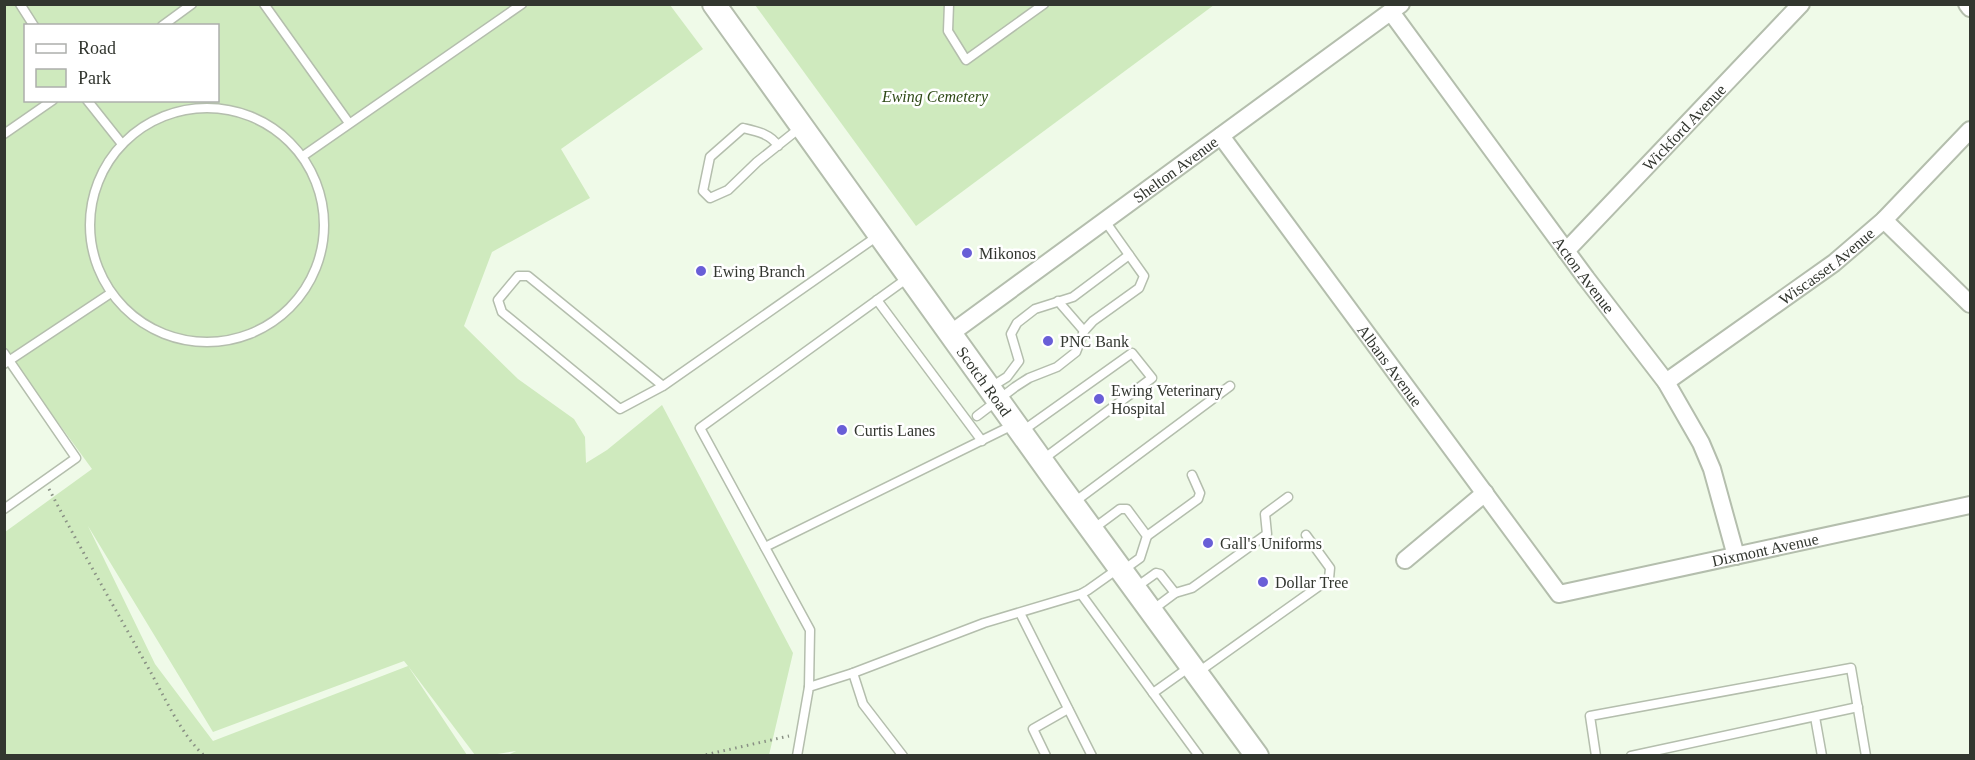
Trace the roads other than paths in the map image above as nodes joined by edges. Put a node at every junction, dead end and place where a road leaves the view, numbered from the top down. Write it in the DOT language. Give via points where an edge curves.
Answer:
graph roads {
  1 [pos="20,4"];
  2 [pos="192,4"];
  3 [pos="264,4"];
  4 [pos="522,4"];
  5 [pos="714,4"];
  6 [pos="949,4"];
  7 [pos="1044,4"];
  8 [pos="1801,4"];
  9 [pos="1967,4"];
  10 [pos="1396,8"];
  11 [pos="1971,8"];
  12 [pos="33,24"];
  13 [pos="165,24"];
  14 [pos="50,102"];
  15 [pos="89,102"];
  16 [pos="349,123"];
  17 [pos="801,127"];
  18 [pos="1971,130"];
  19 [pos="4,134"];
  20 [pos="1221,136"];
  21 [pos="122,144"];
  22 [pos="778,146"];
  23 [pos="303,156"];
  24 [pos="1884,220"];
  25 [pos="1105,221"];
  26 [pos="879,235"];
  27 [pos="1566,251"];
  28 [pos="1130,255"];
  29 [pos="909,276"];
  30 [pos="111,293"];
  31 [pos="877,300"];
  32 [pos="1058,301"];
  33 [pos="1971,304"];
  34 [pos="1084,331"];
  35 [pos="950,334"];
  36 [pos="6,359"];
  37 [pos="1666,382"];
  38 [pos="663,386"];
  39 [pos="1230,387"];
  40 [pos="993,394"];
  41 [pos="977,416"];
  42 [pos="1018,428"];
  43 [pos="982,441"];
  44 [pos="1041,460"];
  45 [pos="1192,475"];
  46 [pos="1485,493"];
  47 [pos="1288,497"];
  48 [pos="1072,504"];
  49 [pos="1971,505"];
  50 [pos="4,509"];
  51 [pos="1092,530"];
  52 [pos="1306,535"];
  53 [pos="1147,536"];
  54 [pos="765,546"];
  55 [pos="1736,556"];
  56 [pos="1405,560"];
  57 [pos="1125,576"];
  58 [pos="1175,593"];
  59 [pos="1081,594"];
  60 [pos="1559,594"];
  61 [pos="1151,611"];
  62 [pos="1020,613"];
  63 [pos="1194,669"];
  64 [pos="853,674"];
  65 [pos="809,687"];
  66 [pos="1153,693"];
  67 [pos="1858,707"];
  68 [pos="1068,709"];
  69 [pos="1815,717"];
  70 [pos="1647,754"];
  71 [pos="797,756"];
  72 [pos="903,756"];
  73 [pos="1046,756"];
  74 [pos="1092,756"];
  75 [pos="1199,756"];
  76 [pos="1257,756"];
  77 [pos="1596,756"];
  78 [pos="1631,756"];
  79 [pos="1822,756"];
  80 [pos="1866,756"];
  1 -- 12 [label="lane"];
  2 -- 13 [label="lane"];
  3 -- 16 [label="lane"];
  4 -- 16 [label="lane"];
  5 -- 17 [label="main road, Scotch Road"];
  6 -- 7 [label="lane" via="948,31 966,60"];
  8 -- 27 [label="street, Wickford Avenue"];
  9 -- 11 [label="street"];
  10 -- 20 [label="street, Shelton Avenue"];
  10 -- 27 [label="street, Acton Avenue"];
  14 -- 19 [label="lane"];
  15 -- 21 [label="lane"];
  16 -- 23 [label="lane"];
  17 -- 22 [label="lane"];
  17 -- 26 [label="main road, Scotch Road"];
  18 -- 24 [label="street, Wiscasset Avenue"];
  20 -- 25 [label="street, Shelton Avenue"];
  20 -- 46 [label="street, Albans Avenue"];
  21 -- 23 [label="lane" via="145,125 171,113 201,107 230,109 258,118 283,134"];
  21 -- 30 [label="lane" via="97,183 89,228 99,273"];
  22 -- 22 [label="lane" via="728,190 710,198 703,191 710,157 742,128 764,134"];
  23 -- 30 [label="lane" via="317,181 324,208 325,237 318,265 305,290 279,318 237,339 208,343 180,340 137,320"];
  24 -- 33 [label="street"];
  24 -- 37 [label="street, Wiscasset Avenue" via="1834,263"];
  25 -- 28 [label="lane"];
  25 -- 35 [label="street, Shelton Avenue"];
  26 -- 29 [label="main road, Scotch Road"];
  26 -- 38 [label="lane"];
  27 -- 37 [label="street, Acton Avenue"];
  28 -- 32 [label="lane" via="1073,297"];
  28 -- 34 [label="lane" via="1144,276 1139,288"];
  29 -- 31 [label="lane"];
  29 -- 35 [label="main road, Scotch Road"];
  30 -- 36 [label="lane"];
  31 -- 43 [label="lane"];
  31 -- 54 [label="lane" via="700,428"];
  32 -- 34 [label="lane"];
  32 -- 40 [label="lane" via="1035,309 1017,322 1011,334 1019,361"];
  34 -- 40 [label="lane" via="1076,352 1057,367"];
  35 -- 40 [label="main road, Scotch Road"];
  36 -- 50 [label="lane" via="76,458"];
  37 -- 55 [label="street, Acton Avenue" via="1712,469"];
  38 -- 38 [label="lane" via="528,276 518,276 498,300 502,312 620,409"];
  39 -- 48 [label="lane"];
  40 -- 41 [label="lane"];
  40 -- 42 [label="main road, Scotch Road"];
  42 -- 43 [label="lane"];
  42 -- 44 [label="main road, Scotch Road"];
  42 -- 44 [label="lane" via="1132,353 1152,378"];
  43 -- 54 [label="lane"];
  44 -- 48 [label="main road, Scotch Road"];
  45 -- 53 [label="lane" via="1200,493 1198,499"];
  46 -- 56 [label="street"];
  46 -- 60 [label="street, Albans Avenue"];
  47 -- 58 [label="lane" via="1265,514 1267,534 1192,588"];
  48 -- 51 [label="main road, Scotch Road"];
  49 -- 55 [label="street, Dixmont Avenue"];
  51 -- 53 [label="lane" via="1120,509 1127,509"];
  51 -- 57 [label="main road, Scotch Road"];
  52 -- 63 [label="lane" via="1330,568 1329,579"];
  53 -- 57 [label="lane" via="1140,558"];
  54 -- 65 [label="lane" via="810,630"];
  55 -- 60 [label="street, Dixmont Avenue"];
  57 -- 58 [label="lane" via="1160,574"];
  57 -- 59 [label="lane"];
  57 -- 61 [label="main road, Scotch Road"];
  58 -- 61 [label="lane"];
  59 -- 62 [label="lane"];
  59 -- 66 [label="lane"];
  61 -- 63 [label="main road, Scotch Road"];
  62 -- 64 [label="lane"];
  62 -- 68 [label="lane"];
  63 -- 66 [label="lane"];
  63 -- 76 [label="main road, Scotch Road"];
  64 -- 65 [label="lane"];
  64 -- 72 [label="lane" via="863,704"];
  65 -- 71 [label="lane"];
  66 -- 75 [label="lane"];
  67 -- 69 [label="lane"];
  67 -- 77 [label="lane" via="1851,668 1590,716"];
  67 -- 80 [label="lane"];
  68 -- 73 [label="lane" via="1033,729"];
  68 -- 74 [label="lane"];
  69 -- 70 [label="lane"];
  69 -- 79 [label="lane"];
  70 -- 78 [label="lane"];
}
